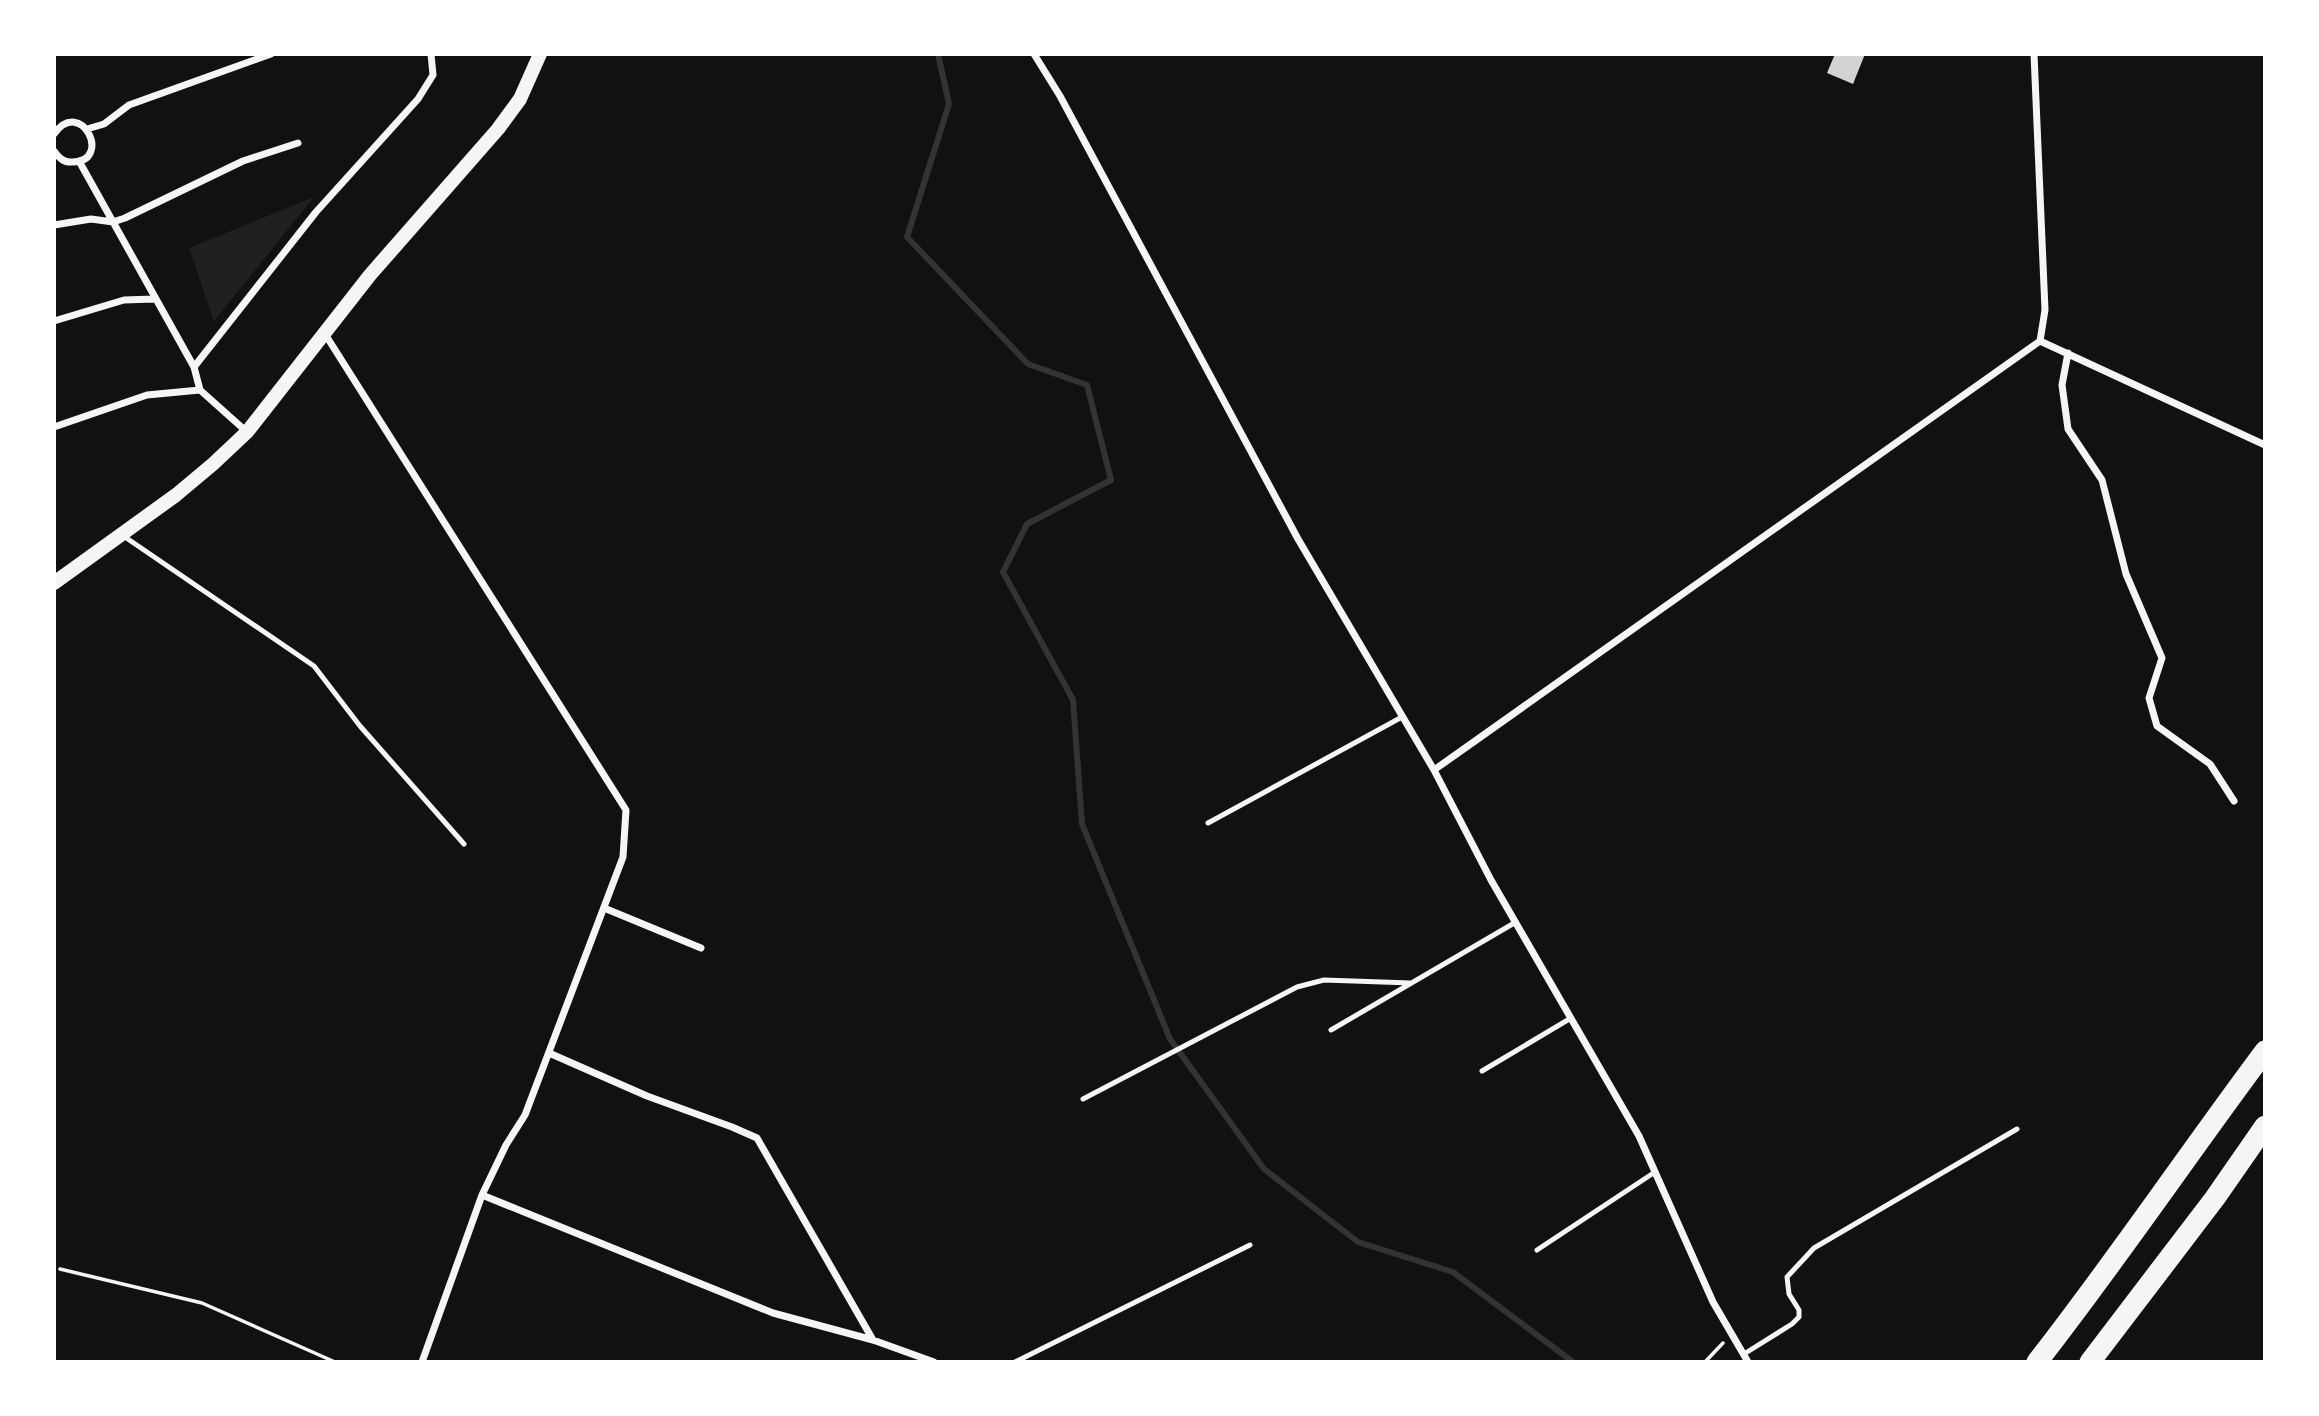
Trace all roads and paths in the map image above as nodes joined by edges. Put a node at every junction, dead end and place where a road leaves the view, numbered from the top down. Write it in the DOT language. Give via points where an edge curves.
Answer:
graph roads {
  1 [pos="271,54"];
  2 [pos="432,54"];
  3 [pos="540,54"];
  4 [pos="1034,54"];
  5 [pos="2034,54"];
  6 [pos="87,129"];
  7 [pos="54,134"];
  8 [pos="298,143"];
  9 [pos="54,151"];
  10 [pos="79,161"];
  11 [pos="113,222"];
  12 [pos="54,225"];
  13 [pos="154,299"];
  14 [pos="54,321"];
  15 [pos="324,333"];
  16 [pos="2040,341"];
  17 [pos="2068,354"];
  18 [pos="194,368"];
  19 [pos="201,390"];
  20 [pos="54,428"];
  21 [pos="247,432"];
  22 [pos="2265,445"];
  23 [pos="121,534"];
  24 [pos="54,583"];
  25 [pos="1402,717"];
  26 [pos="1434,770"];
  27 [pos="2234,801"];
  28 [pos="1208,823"];
  29 [pos="464,844"];
  30 [pos="604,908"];
  31 [pos="1516,922"];
  32 [pos="701,948"];
  33 [pos="1411,983"];
  34 [pos="1571,1018"];
  35 [pos="1331,1030"];
  36 [pos="2265,1051"];
  37 [pos="549,1053"];
  38 [pos="1482,1071"];
  39 [pos="1083,1099"];
  40 [pos="2265,1126"];
  41 [pos="2017,1129"];
  42 [pos="1655,1172"];
  43 [pos="482,1195"];
  44 [pos="1250,1245"];
  45 [pos="1537,1250"];
  46 [pos="60,1269"];
  47 [pos="1732,1334"];
  48 [pos="873,1339"];
  49 [pos="1744,1354"];
  50 [pos="335,1362"];
  51 [pos="422,1362"];
  52 [pos="934,1362"];
  53 [pos="1015,1362"];
  54 [pos="1705,1362"];
  55 [pos="1748,1362"];
  56 [pos="2037,1362"];
  57 [pos="2090,1362"];
  1 -- 6 [label="street" via="129,105 104,124"];
  2 -- 18 [label="street" via="433,75 418,99 316,212"];
  3 -- 15 [label="main road" via="520,99 498,129"];
  4 -- 25 [label="street" via="1298,539"];
  5 -- 16 [label="street" via="2045,310"];
  6 -- 7 [label="street" via="69,123"];
  6 -- 10 [label="street" via="92,147"];
  8 -- 11 [label="street" via="243,161"];
  9 -- 10 [label="street" via="67,162"];
  10 -- 11 [label="street"];
  11 -- 12 [label="street" via="90,219"];
  11 -- 13 [label="street"];
  13 -- 14 [label="street" via="124,300"];
  13 -- 18 [label="street"];
  15 -- 21 [label="main road"];
  15 -- 30 [label="street" via="626,810 623,857"];
  16 -- 17 [label="street"];
  16 -- 26 [label="street"];
  17 -- 22 [label="street"];
  17 -- 27 [label="street" via="2062,385 2068,429 2102,480 2126,574 2162,658 2149,698 2157,726 2210,764"];
  18 -- 19 [label="street"];
  19 -- 20 [label="street" via="147,395"];
  19 -- 21 [label="street"];
  21 -- 23 [label="main road" via="176,495"];
  23 -- 24 [label="main road"];
  23 -- 29 [label="lane" via="314,666"];
  25 -- 26 [label="street"];
  25 -- 28 [label="lane"];
  26 -- 31 [label="street"];
  30 -- 32 [label="street"];
  30 -- 37 [label="street"];
  31 -- 33 [label="lane"];
  31 -- 34 [label="street"];
  33 -- 35 [label="lane"];
  33 -- 39 [label="lane" via="1324,979 1297,987"];
  34 -- 38 [label="lane"];
  34 -- 42 [label="street"];
  36 -- 56 [label="highway"];
  37 -- 43 [label="street" via="525,1115"];
  37 -- 48 [label="street" via="757,1138"];
  40 -- 57 [label="highway"];
  41 -- 49 [label="lane" via="1814,1248 1787,1277 1799,1317"];
  42 -- 45 [label="lane"];
  42 -- 47 [label="street"];
  43 -- 48 [label="street" via="773,1313"];
  43 -- 51 [label="street"];
  44 -- 53 [label="lane"];
  46 -- 50 [label="path" via="202,1303"];
  47 -- 49 [label="street"];
  47 -- 54 [label="path"];
  48 -- 52 [label="street"];
  49 -- 55 [label="street"];
}
